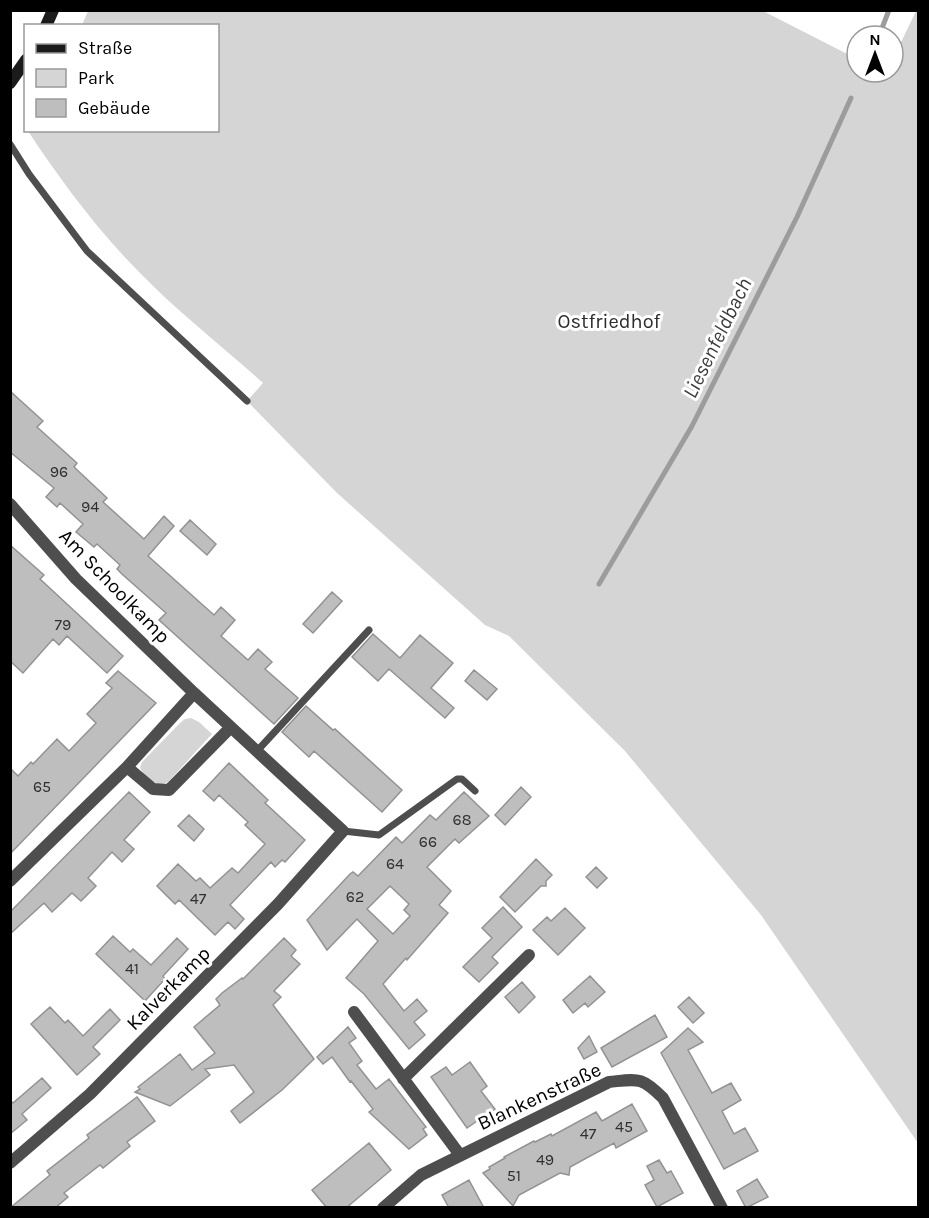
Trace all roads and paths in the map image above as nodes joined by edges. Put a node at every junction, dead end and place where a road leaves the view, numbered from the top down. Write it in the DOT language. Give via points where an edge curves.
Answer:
graph roads {
  1 [pos="54,10"];
  2 [pos="47,24"];
  3 [pos="24,63"];
  4 [pos="10,83"];
  5 [pos="10,144"];
  6 [pos="247,401"];
  7 [pos="10,504"];
  8 [pos="369,630"];
  9 [pos="194,693"];
  10 [pos="231,727"];
  11 [pos="257,751"];
  12 [pos="127,767"];
  13 [pos="475,791"];
  14 [pos="343,831"];
  15 [pos="10,881"];
  16 [pos="529,956"];
  17 [pos="354,1012"];
  18 [pos="403,1079"];
  19 [pos="460,1155"];
  20 [pos="10,1163"];
  21 [pos="383,1208"];
  22 [pos="722,1208"];
  1 -- 2 [label="main road"];
  3 -- 4 [label="main road"];
  5 -- 6 [label="lane" via="87,251"];
  7 -- 9 [label="street, Am Schoolkamp" via="76,579"];
  8 -- 11 [label="lane"];
  9 -- 10 [label="street, Am Schoolkamp"];
  9 -- 12 [label="street"];
  10 -- 11 [label="street, Am Schoolkamp"];
  10 -- 12 [label="street" via="169,790 153,789"];
  11 -- 14 [label="street, Am Schoolkamp"];
  12 -- 15 [label="street"];
  13 -- 14 [label="lane" via="457,779 379,836"];
  14 -- 20 [label="street, Kalverkamp" via="278,904 90,1094"];
  16 -- 18 [label="street"];
  17 -- 18 [label="street"];
  18 -- 19 [label="street"];
  19 -- 21 [label="street, Blankenstraße" via="421,1175"];
  19 -- 22 [label="street, Blankenstraße" via="609,1082 637,1079 649,1084 663,1098"];
}
